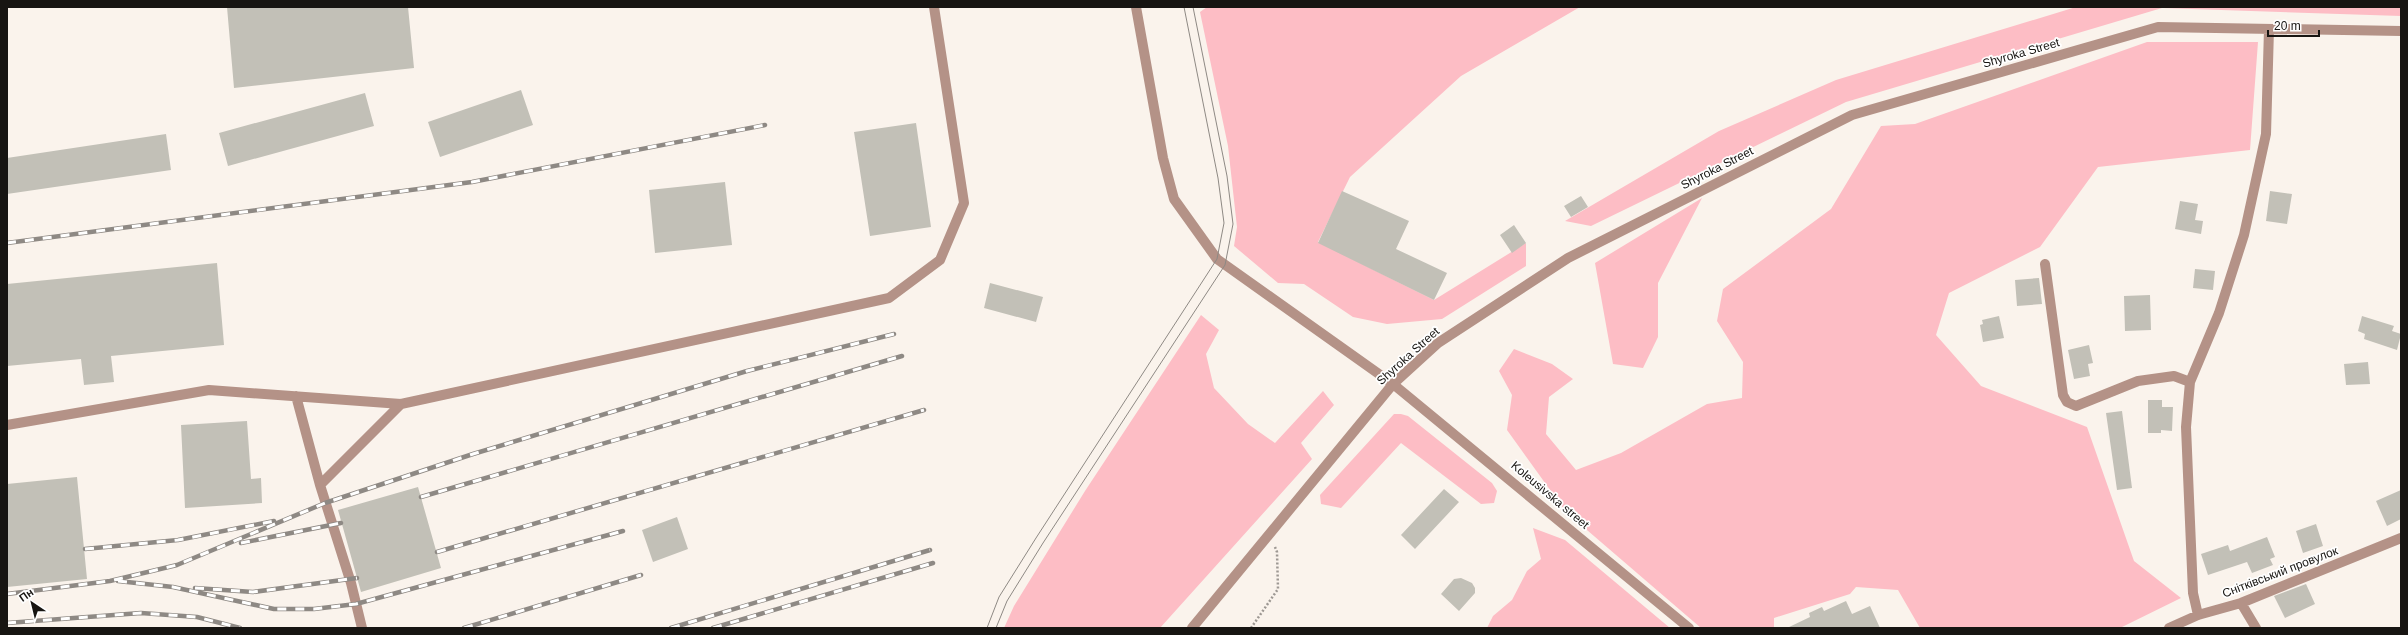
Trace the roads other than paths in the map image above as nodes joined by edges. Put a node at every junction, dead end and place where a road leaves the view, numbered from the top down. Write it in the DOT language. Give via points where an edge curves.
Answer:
graph roads {
  1 [pos="934,7"];
  2 [pos="1136,7"];
  3 [pos="2268,29"];
  4 [pos="2401,32"];
  5 [pos="2045,264"];
  6 [pos="2190,382"];
  7 [pos="1393,384"];
  8 [pos="296,396"];
  9 [pos="401,404"];
  10 [pos="7,425"];
  11 [pos="320,485"];
  12 [pos="2401,538"];
  13 [pos="2241,603"];
  14 [pos="2198,615"];
  15 [pos="362,628"];
  16 [pos="1192,628"];
  17 [pos="1689,628"];
  18 [pos="2169,628"];
  19 [pos="2256,628"];
  1 -- 9 [label="street" via="964,203 940,260 889,298"];
  2 -- 7 [label="street, Koleusivska street" via="1163,158 1174,199 1217,259"];
  3 -- 4 [label="street, Shyroka Street"];
  3 -- 6 [label="street" via="2266,134 2244,235 2219,313"];
  3 -- 7 [label="street, Shyroka Street" via="2158,27 1852,115 1568,258 1438,343"];
  5 -- 6 [label="street" via="2063,394 2067,402 2076,406 2087,403 2138,381 2174,376"];
  6 -- 14 [label="street" via="2186,434 2193,593"];
  7 -- 16 [label="street, Shyroka Street"];
  7 -- 17 [label="street, Koleusivska street"];
  8 -- 9 [label="street"];
  8 -- 10 [label="street" via="209,390"];
  8 -- 11 [label="street"];
  9 -- 11 [label="street"];
  11 -- 15 [label="street" via="351,583"];
  12 -- 13 [label="street, Снітківський провулок"];
  13 -- 14 [label="street, Снітківський провулок"];
  13 -- 19 [label="street"];
  14 -- 18 [label="street, Снітківський провулок"];
}
